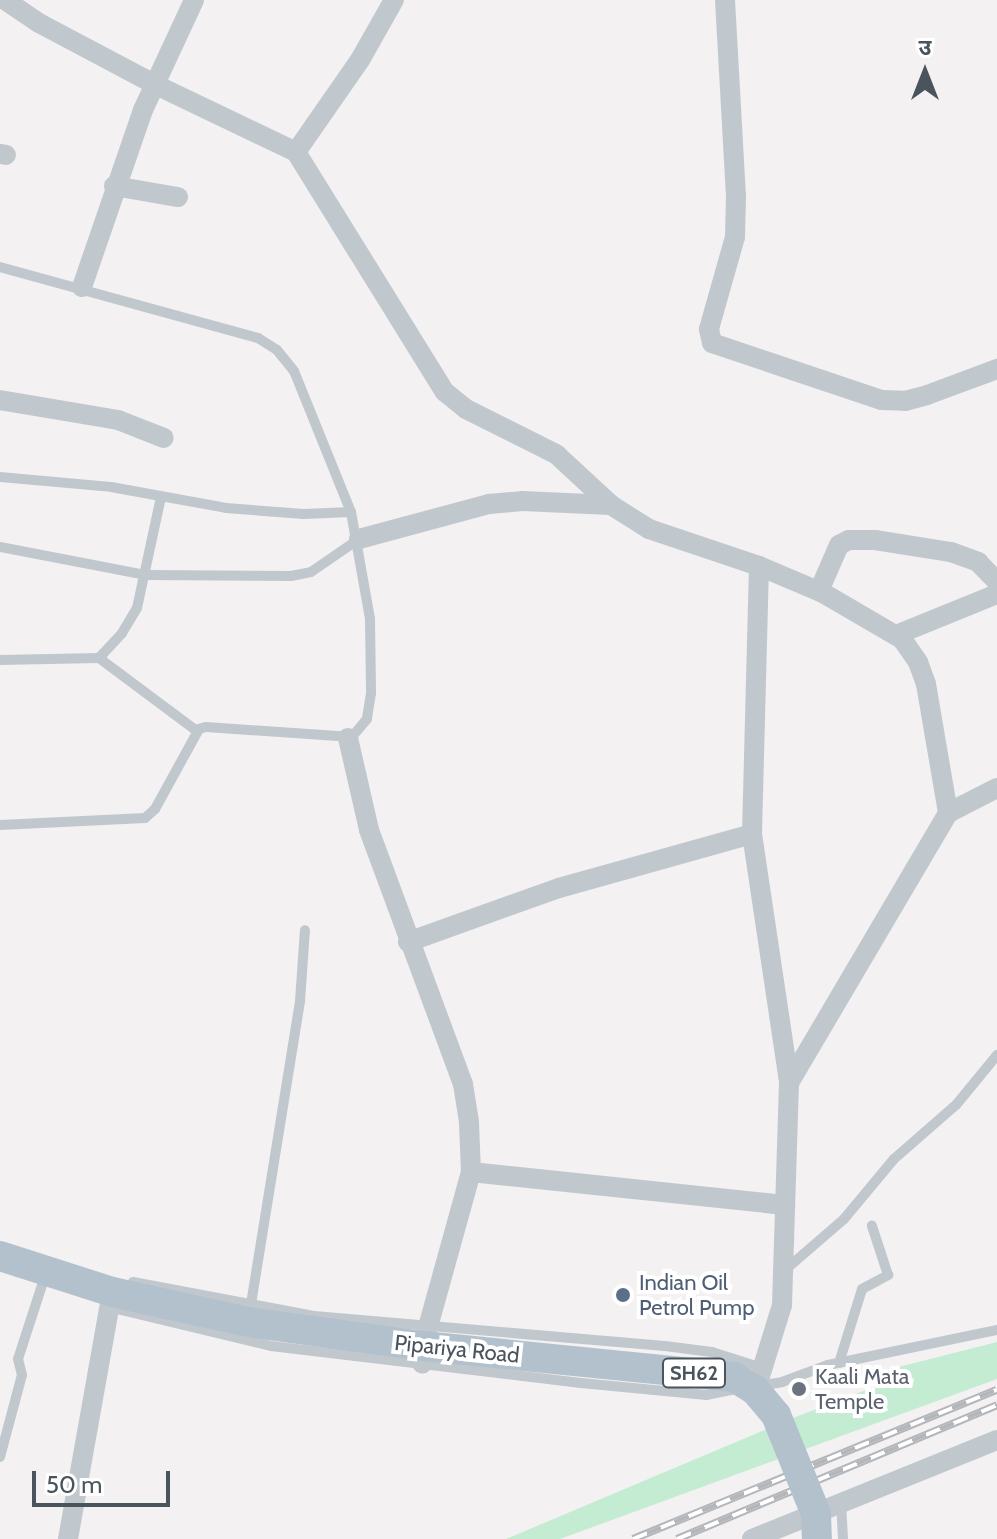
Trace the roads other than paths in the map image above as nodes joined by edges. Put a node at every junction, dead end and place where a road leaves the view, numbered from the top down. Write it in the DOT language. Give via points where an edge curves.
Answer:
graph roads {
  1 [pos="5,0"];
  2 [pos="194,0"];
  3 [pos="394,0"];
  4 [pos="725,0"];
  5 [pos="154,84"];
  6 [pos="296,152"];
  7 [pos="114,186"];
  8 [pos="178,197"];
  9 [pos="0,267"];
  10 [pos="82,287"];
  11 [pos="997,369"];
  12 [pos="0,400"];
  13 [pos="164,438"];
  14 [pos="0,477"];
  15 [pos="161,497"];
  16 [pos="611,505"];
  17 [pos="351,512"];
  18 [pos="359,539"];
  19 [pos="0,547"];
  20 [pos="759,566"];
  21 [pos="146,575"];
  22 [pos="997,582"];
  23 [pos="819,591"];
  24 [pos="997,594"];
  25 [pos="896,635"];
  26 [pos="99,658"];
  27 [pos="0,660"];
  28 [pos="197,731"];
  29 [pos="348,738"];
  30 [pos="992,799"];
  31 [pos="948,813"];
  32 [pos="0,825"];
  33 [pos="752,834"];
  34 [pos="305,930"];
  35 [pos="408,942"];
  36 [pos="997,1055"];
  37 [pos="789,1083"];
  38 [pos="471,1172"];
  39 [pos="785,1205"];
  40 [pos="872,1226"];
  41 [pos="0,1256"];
  42 [pos="46,1271"];
  43 [pos="783,1271"];
  44 [pos="112,1292"];
  45 [pos="251,1304"];
  46 [pos="428,1327"];
  47 [pos="997,1330"];
  48 [pos="245,1340"];
  49 [pos="839,1363"];
  50 [pos="422,1364"];
  51 [pos="759,1377"];
  52 [pos="997,1440"];
  53 [pos="0,1457"];
  54 [pos="841,1501"];
  55 [pos="68,1539"];
  56 [pos="752,1539"];
  57 [pos="817,1539"];
  58 [pos="843,1539"];
  1 -- 5 [label="street"];
  2 -- 5 [label="street"];
  3 -- 6 [label="street"];
  4 -- 11 [label="street" via="735,237 709,329 712,343 881,400 905,401"];
  5 -- 6 [label="street"];
  5 -- 7 [label="street"];
  6 -- 16 [label="street" via="445,392 466,409 556,454"];
  7 -- 8 [label="street"];
  7 -- 10 [label="street"];
  9 -- 10 [label="lane"];
  10 -- 17 [label="lane" via="258,338 277,350 294,371"];
  12 -- 13 [label="street" via="118,420"];
  14 -- 15 [label="lane"];
  15 -- 17 [label="lane" via="226,508"];
  15 -- 21 [label="lane"];
  16 -- 18 [label="street" via="489,504"];
  16 -- 20 [label="street" via="649,529"];
  17 -- 18 [label="lane"];
  18 -- 21 [label="lane" via="311,572 291,576"];
  18 -- 29 [label="lane" via="370,619 370,706 359,730"];
  19 -- 21 [label="lane"];
  20 -- 23 [label="street"];
  20 -- 33 [label="street"];
  21 -- 26 [label="lane" via="129,621"];
  22 -- 23 [label="street" via="978,562 951,552 849,540 839,545"];
  23 -- 25 [label="street"];
  24 -- 25 [label="street"];
  25 -- 31 [label="street" via="911,649 926,684"];
  26 -- 27 [label="lane"];
  26 -- 28 [label="lane"];
  28 -- 29 [label="lane" via="206,727"];
  28 -- 32 [label="lane" via="145,818"];
  29 -- 35 [label="street" via="369,830"];
  30 -- 31 [label="street"];
  31 -- 37 [label="street"];
  33 -- 35 [label="street" via="559,888"];
  33 -- 37 [label="street"];
  34 -- 45 [label="lane" via="300,1001"];
  35 -- 38 [label="street" via="463,1084"];
  36 -- 43 [label="lane" via="956,1105 894,1159 844,1219"];
  37 -- 39 [label="street"];
  38 -- 39 [label="street"];
  38 -- 46 [label="street"];
  39 -- 43 [label="street"];
  40 -- 49 [label="lane" via="888,1275 862,1289"];
  41 -- 42 [label="main road, Pipariya Road / SH62"];
  42 -- 44 [label="main road, Pipariya Road / SH62"];
  42 -- 53 [label="lane" via="18,1359 22,1375"];
  43 -- 51 [label="street" via="782,1305"];
  44 -- 45 [label="lane" via="131,1281"];
  44 -- 48 [label="lane" via="121,1310"];
  44 -- 55 [label="street"];
  44 -- 57 [label="main road, Pipariya Road / SH62, bridge" via="248,1322 423,1346 734,1377 755,1390 776,1415 816,1514"];
  45 -- 46 [label="lane"];
  45 -- 48 [label="street"];
  46 -- 50 [label="street"];
  46 -- 51 [label="lane" via="712,1352"];
  47 -- 49 [label="lane"];
  48 -- 50 [label="lane"];
  49 -- 51 [label="lane"];
  50 -- 51 [label="lane" via="706,1395"];
  52 -- 54 [label="street"];
  54 -- 56 [label="street"];
  54 -- 58 [label="lane"];
}
